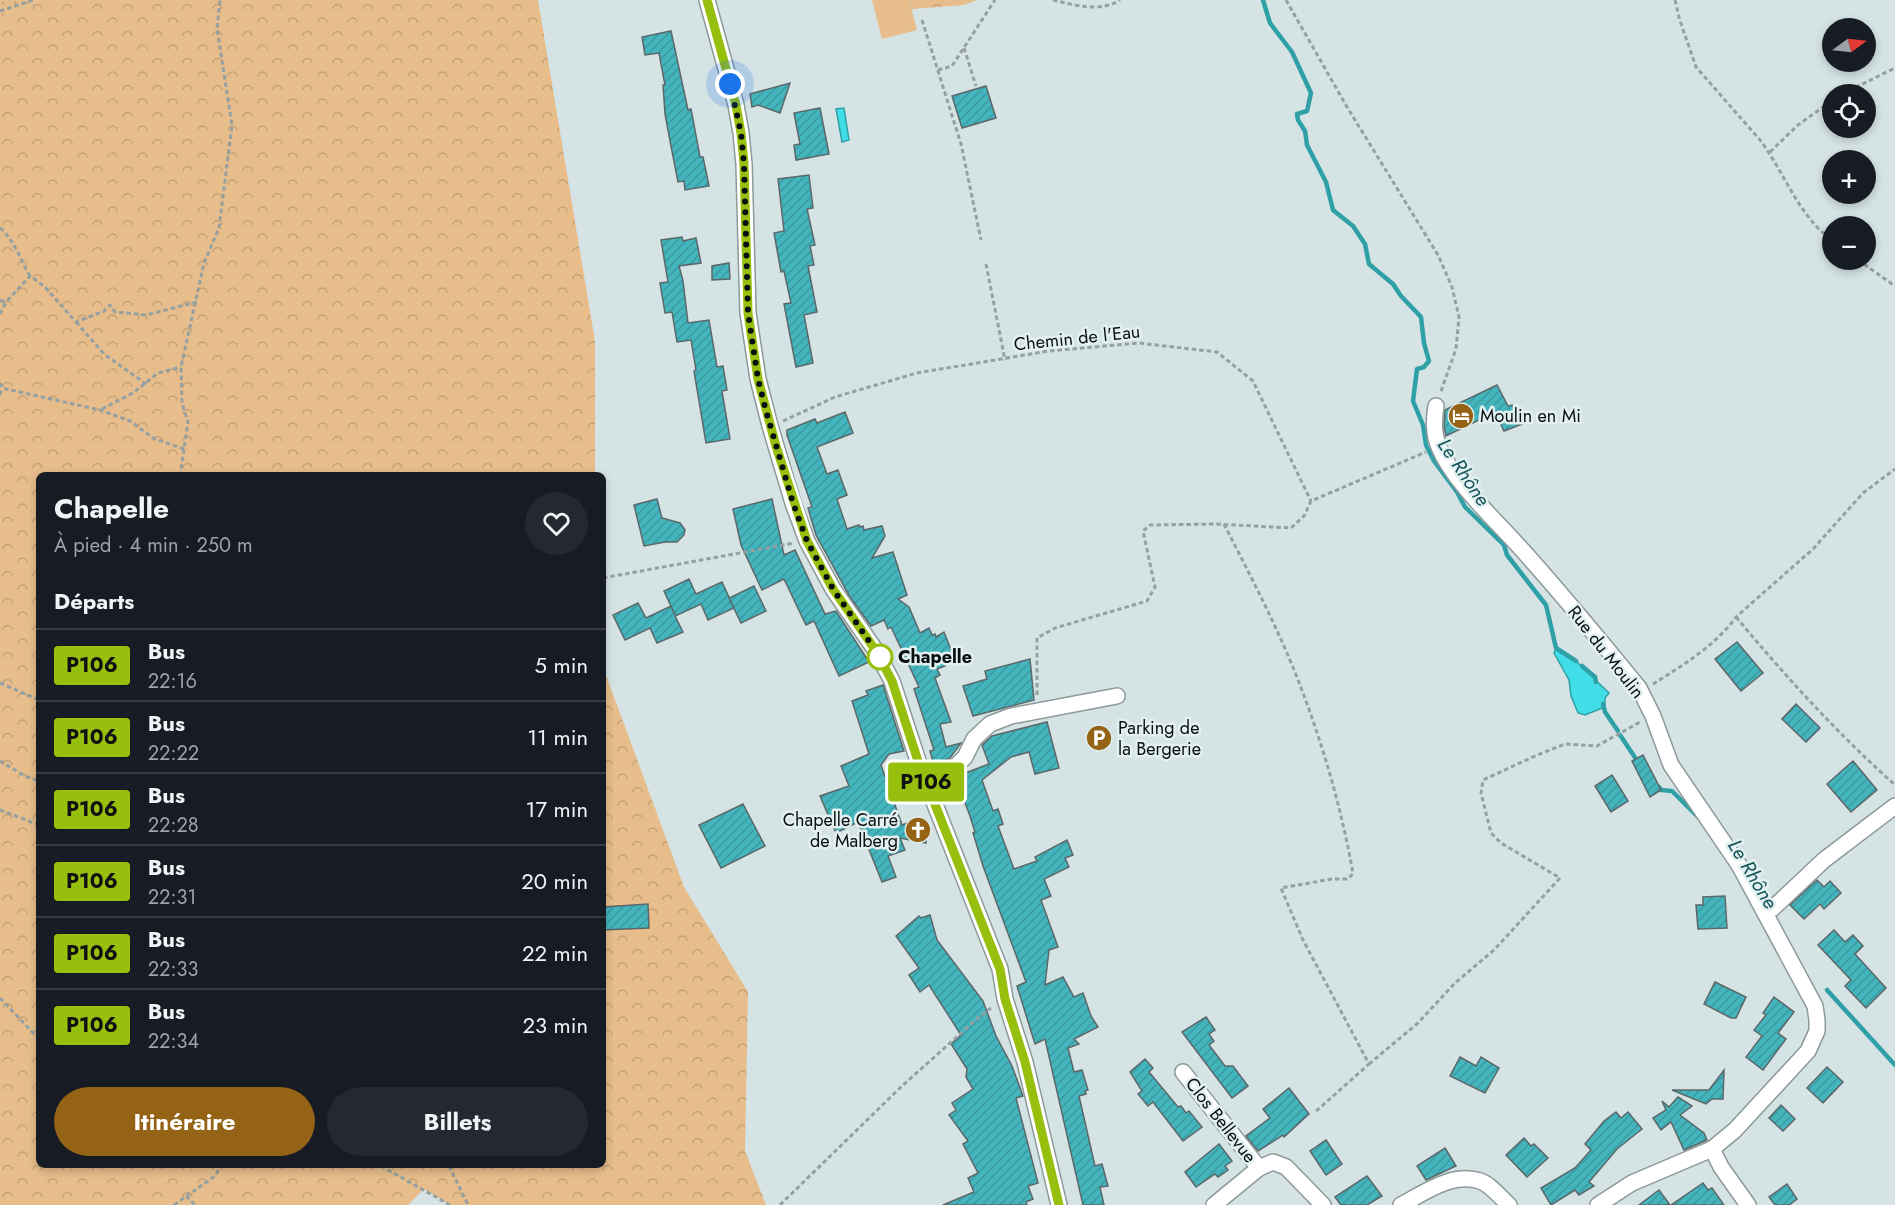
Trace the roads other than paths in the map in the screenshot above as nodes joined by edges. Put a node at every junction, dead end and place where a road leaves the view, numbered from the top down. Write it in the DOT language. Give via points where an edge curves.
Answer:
graph roads {
  1 [pos="706,0"];
  2 [pos="1436,406"];
  3 [pos="1117,696"];
  4 [pos="925,780"];
  5 [pos="1895,806"];
  6 [pos="1765,913"];
  7 [pos="1183,1072"];
  8 [pos="1712,1149"];
  9 [pos="1259,1168"];
  10 [pos="1059,1205"];
  11 [pos="1214,1205"];
  12 [pos="1323,1205"];
  13 [pos="1401,1205"];
  14 [pos="1509,1205"];
  15 [pos="1598,1205"];
  16 [pos="1748,1205"];
  1 -- 4 [label="street" via="741,133 748,313 770,426 807,541 833,589 887,670"];
  2 -- 6 [label="street, Rue du Moulin" via="1438,446 1449,465 1639,688 1671,765 1739,865"];
  3 -- 4 [label="street" via="1011,716 990,724 956,766"];
  4 -- 10 [label="street" via="1000,969"];
  5 -- 6 [label="street" via="1824,860"];
  6 -- 8 [label="street, Rue du Moulin" via="1815,1006 1817,1031 1808,1051 1735,1130"];
  7 -- 9 [label="street, Clos Bellevue"];
  8 -- 15 [label="street, Rue du Moulin" via="1632,1183"];
  8 -- 16 [label="street"];
  9 -- 11 [label="street"];
  9 -- 12 [label="street" via="1273,1162 1286,1167"];
  13 -- 14 [label="street" via="1446,1181 1464,1178 1482,1181"];
}
